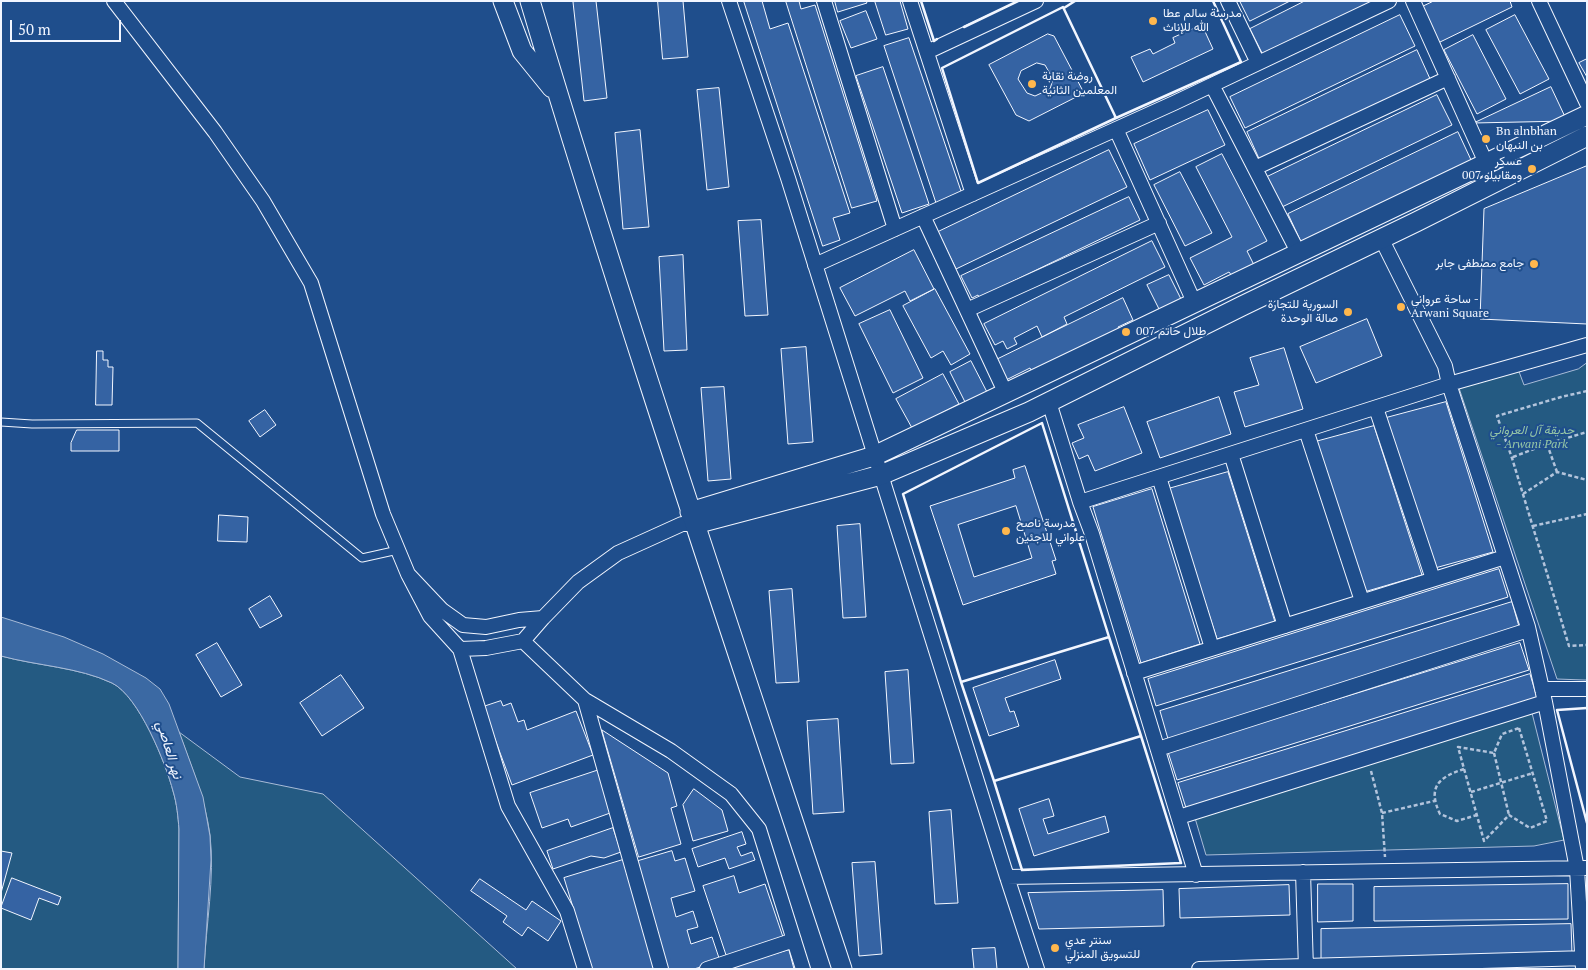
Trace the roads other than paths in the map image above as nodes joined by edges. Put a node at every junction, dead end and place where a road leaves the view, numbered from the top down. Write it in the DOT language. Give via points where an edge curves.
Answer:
graph roads {
  1 [pos="114,1"];
  2 [pos="503,1"];
  3 [pos="530,1"];
  4 [pos="728,1"];
  5 [pos="824,1"];
  6 [pos="910,1"];
  7 [pos="1036,1"];
  8 [pos="1228,1"];
  9 [pos="1389,1"];
  10 [pos="1413,1"];
  11 [pos="1539,1"];
  12 [pos="927,52"];
  13 [pos="1258,63"];
  14 [pos="1448,78"];
  15 [pos="1212,84"];
  16 [pos="558,97"];
  17 [pos="1587,103"];
  18 [pos="1587,115"];
  19 [pos="1116,129"];
  20 [pos="1587,136"];
  21 [pos="1486,163"];
  22 [pos="1255,168"];
  23 [pos="973,194"];
  24 [pos="923,216"];
  25 [pos="1159,223"];
  26 [pos="895,229"];
  27 [pos="1381,238"];
  28 [pos="1298,252"];
  29 [pos="815,265"];
  30 [pos="1194,302"];
  31 [pos="967,310"];
  32 [pos="1587,345"];
  33 [pos="1449,384"];
  34 [pos="1006,394"];
  35 [pos="1049,402"];
  36 [pos="1376,408"];
  37 [pos="1,422"];
  38 [pos="1306,430"];
  39 [pos="1231,454"];
  40 [pos="874,456"];
  41 [pos="881,475"];
  42 [pos="1159,477"];
  43 [pos="1080,502"];
  44 [pos="689,520"];
  45 [pos="398,550"];
  46 [pos="1505,557"];
  47 [pos="408,574"];
  48 [pos="1433,579"];
  49 [pos="1362,601"];
  50 [pos="544,618"];
  51 [pos="1285,626"];
  52 [pos="1528,630"];
  53 [pos="523,641"];
  54 [pos="1212,648"];
  55 [pos="460,649"];
  56 [pos="1134,673"];
  57 [pos="1542,689"];
  58 [pos="1587,689"];
  59 [pos="585,700"];
  60 [pos="1545,702"];
  61 [pos="1158,749"];
  62 [pos="1179,817"];
  63 [pos="1582,868"];
  64 [pos="1303,872"];
  65 [pos="1196,875"];
  66 [pos="1007,877"];
  67 [pos="794,940"];
  68 [pos="1584,962"];
  69 [pos="1306,967"];
  70 [pos="585,969"];
  71 [pos="661,969"];
  72 [pos="708,969"];
  73 [pos="803,969"];
  74 [pos="842,969"];
  75 [pos="1037,969"];
  76 [pos="1199,969"];
  1 -- 45 [label="street" via="263,200 311,283 383,514"];
  2 -- 16 [label="main road" via="522,51"];
  3 -- 16 [label="main road"];
  4 -- 29 [label="street"];
  5 -- 26 [label="street"];
  6 -- 12 [label="street"];
  7 -- 12 [label="street"];
  8 -- 13 [label="street"];
  9 -- 13 [label="street"];
  10 -- 14 [label="street"];
  11 -- 17 [label="street"];
  12 -- 23 [label="street"];
  13 -- 15 [label="street"];
  14 -- 21 [label="street"];
  14 -- 22 [label="street"];
  15 -- 19 [label="street"];
  15 -- 22 [label="street"];
  16 -- 44 [label="main road"];
  18 -- 21 [label="main road"];
  19 -- 23 [label="street"];
  19 -- 25 [label="street"];
  20 -- 27 [label="main road"];
  21 -- 28 [label="main road"];
  22 -- 28 [label="street"];
  23 -- 24 [label="street"];
  24 -- 26 [label="street"];
  24 -- 31 [label="street"];
  25 -- 30 [label="street"];
  25 -- 31 [label="street"];
  26 -- 29 [label="street"];
  27 -- 33 [label="street" via="1446,366"];
  27 -- 35 [label="main road"];
  28 -- 30 [label="main road"];
  29 -- 40 [label="street"];
  30 -- 34 [label="main road"];
  31 -- 34 [label="street"];
  32 -- 33 [label="street"];
  33 -- 36 [label="street"];
  33 -- 46 [label="street"];
  34 -- 40 [label="main road"];
  35 -- 41 [label="main road"];
  35 -- 43 [label="street"];
  36 -- 38 [label="street"];
  36 -- 48 [label="street"];
  37 -- 45 [label="lane" via="197,423 362,558"];
  38 -- 39 [label="street"];
  38 -- 49 [label="street"];
  39 -- 42 [label="street"];
  39 -- 51 [label="street"];
  40 -- 41 [label="street"];
  40 -- 44 [label="main road"];
  41 -- 44 [label="main road"];
  41 -- 66 [label="street"];
  42 -- 43 [label="street"];
  42 -- 54 [label="street"];
  43 -- 56 [label="street"];
  44 -- 50 [label="street" via="618,552 578,582"];
  44 -- 74 [label="main road"];
  45 -- 47 [label="street"];
  46 -- 48 [label="street"];
  46 -- 52 [label="street"];
  47 -- 50 [label="street" via="442,610 464,625 486,627"];
  47 -- 55 [label="street" via="430,616"];
  48 -- 49 [label="street"];
  49 -- 51 [label="street"];
  50 -- 53 [label="street"];
  51 -- 54 [label="street"];
  52 -- 57 [label="street"];
  52 -- 61 [label="street"];
  53 -- 55 [label="street"];
  53 -- 59 [label="street"];
  54 -- 56 [label="street"];
  55 -- 70 [label="street" via="508,806 567,911"];
  56 -- 61 [label="street"];
  57 -- 58 [label="street"];
  57 -- 60 [label="street"];
  59 -- 67 [label="street" via="671,750 731,794 759,829"];
  59 -- 71 [label="street"];
  60 -- 62 [label="street"];
  60 -- 63 [label="street"];
  61 -- 62 [label="street"];
  62 -- 65 [label="street"];
  63 -- 64 [label="street"];
  63 -- 68 [label="street"];
  64 -- 65 [label="street"];
  64 -- 69 [label="street"];
  65 -- 66 [label="street"];
  66 -- 75 [label="street"];
  67 -- 72 [label="street"];
  67 -- 73 [label="street"];
  68 -- 69 [label="street"];
  69 -- 76 [label="street"];
}
